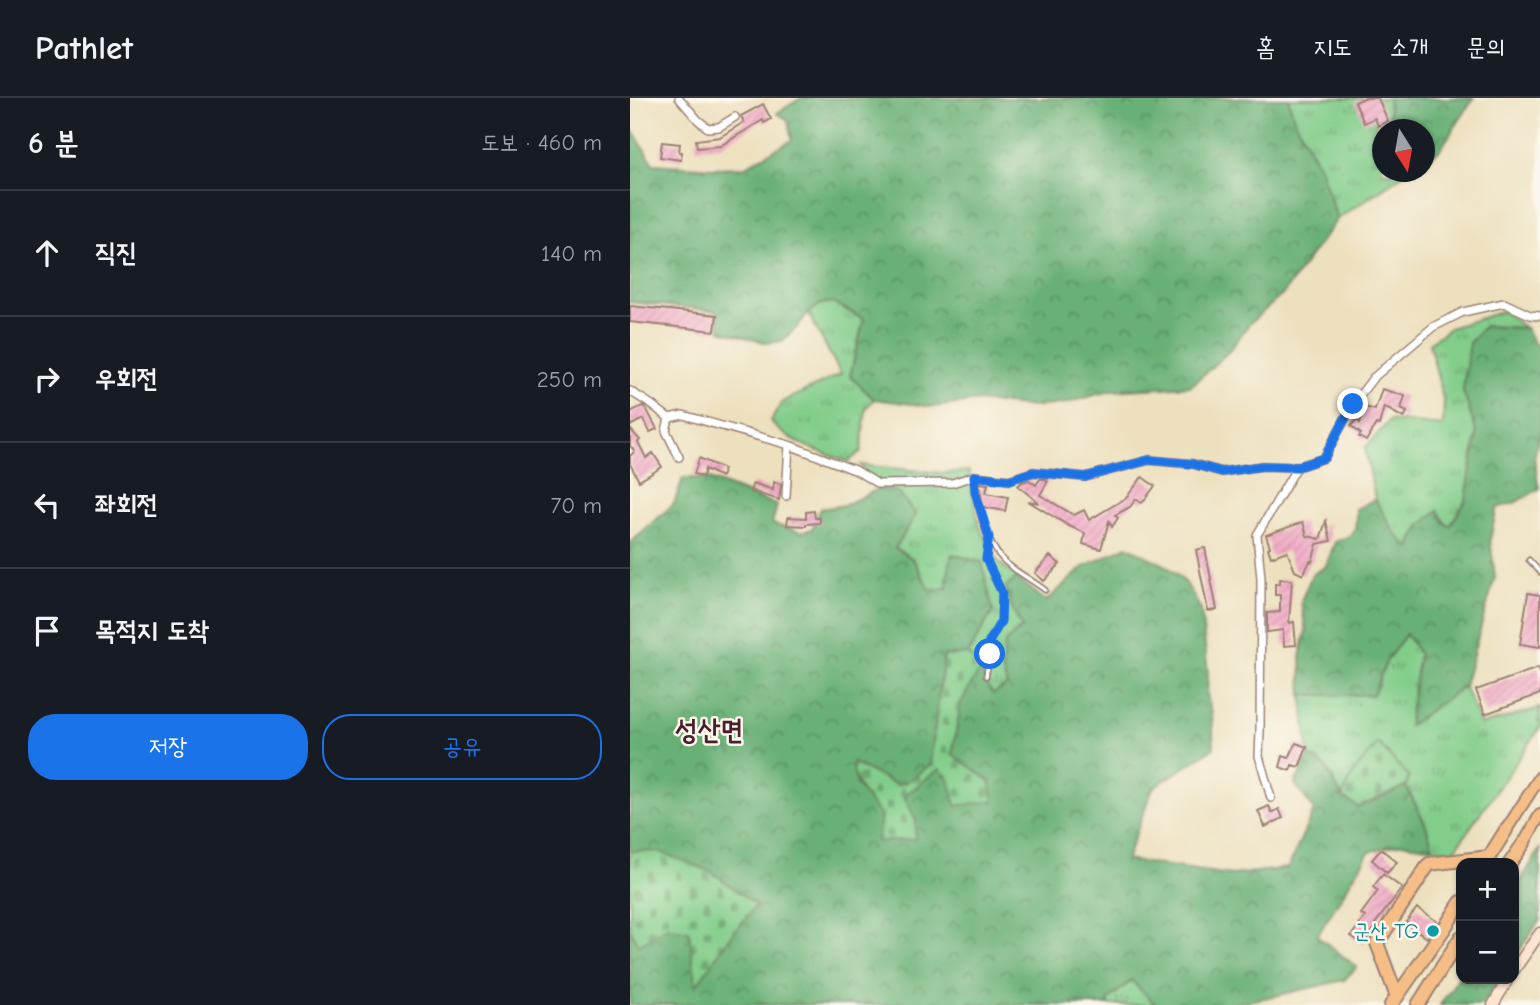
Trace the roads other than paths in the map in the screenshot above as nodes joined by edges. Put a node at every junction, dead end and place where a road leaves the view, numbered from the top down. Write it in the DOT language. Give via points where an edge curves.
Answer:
graph roads {
  1 [pos="679,98"];
  2 [pos="735,117"];
  3 [pos="1540,316"];
  4 [pos="630,391"];
  5 [pos="669,418"];
  6 [pos="789,445"];
  7 [pos="678,457"];
  8 [pos="1297,467"];
  9 [pos="974,476"];
  10 [pos="786,496"];
  11 [pos="989,537"];
  12 [pos="1530,560"];
  13 [pos="1540,572"];
  14 [pos="1045,590"];
  15 [pos="986,676"];
  16 [pos="1540,777"];
  17 [pos="1271,798"];
  18 [pos="1540,815"];
  19 [pos="1540,822"];
  20 [pos="1506,830"];
  21 [pos="1524,843"];
  22 [pos="1488,858"];
  23 [pos="1514,858"];
  24 [pos="1456,862"];
  25 [pos="1456,910"];
  26 [pos="1540,933"];
  27 [pos="1456,945"];
  28 [pos="1519,963"];
  29 [pos="1505,984"];
  30 [pos="1394,1001"];
  31 [pos="1418,1005"];
  32 [pos="1493,1005"];
  1 -- 2 [label="street" via="708,128"];
  3 -- 8 [label="street" via="1504,303 1463,312 1433,327 1373,378 1324,458"];
  4 -- 5 [label="street"];
  5 -- 6 [label="street" via="683,415"];
  5 -- 7 [label="street" via="666,431"];
  6 -- 9 [label="street" via="878,484 951,484"];
  6 -- 10 [label="street"];
  8 -- 9 [label="street" via="1222,472 1149,460 1085,477 1033,472 1009,480"];
  8 -- 17 [label="street" via="1257,535 1261,578 1259,756"];
  9 -- 11 [label="lane"];
  11 -- 14 [label="lane" via="1003,560"];
  11 -- 15 [label="lane" via="986,559 1002,593 1001,621 989,642"];
  12 -- 13 [label="lane"];
  16 -- 20 [label="main road"];
  18 -- 21 [label="main road"];
  19 -- 21 [label="main road"];
  20 -- 22 [label="highway"];
  21 -- 23 [label="highway"];
  24 -- 30 [label="highway" via="1429,864 1377,943"];
  25 -- 30 [label="highway"];
  26 -- 28 [label="main road"];
  27 -- 31 [label="highway"];
  29 -- 32 [label="main road"];
}
